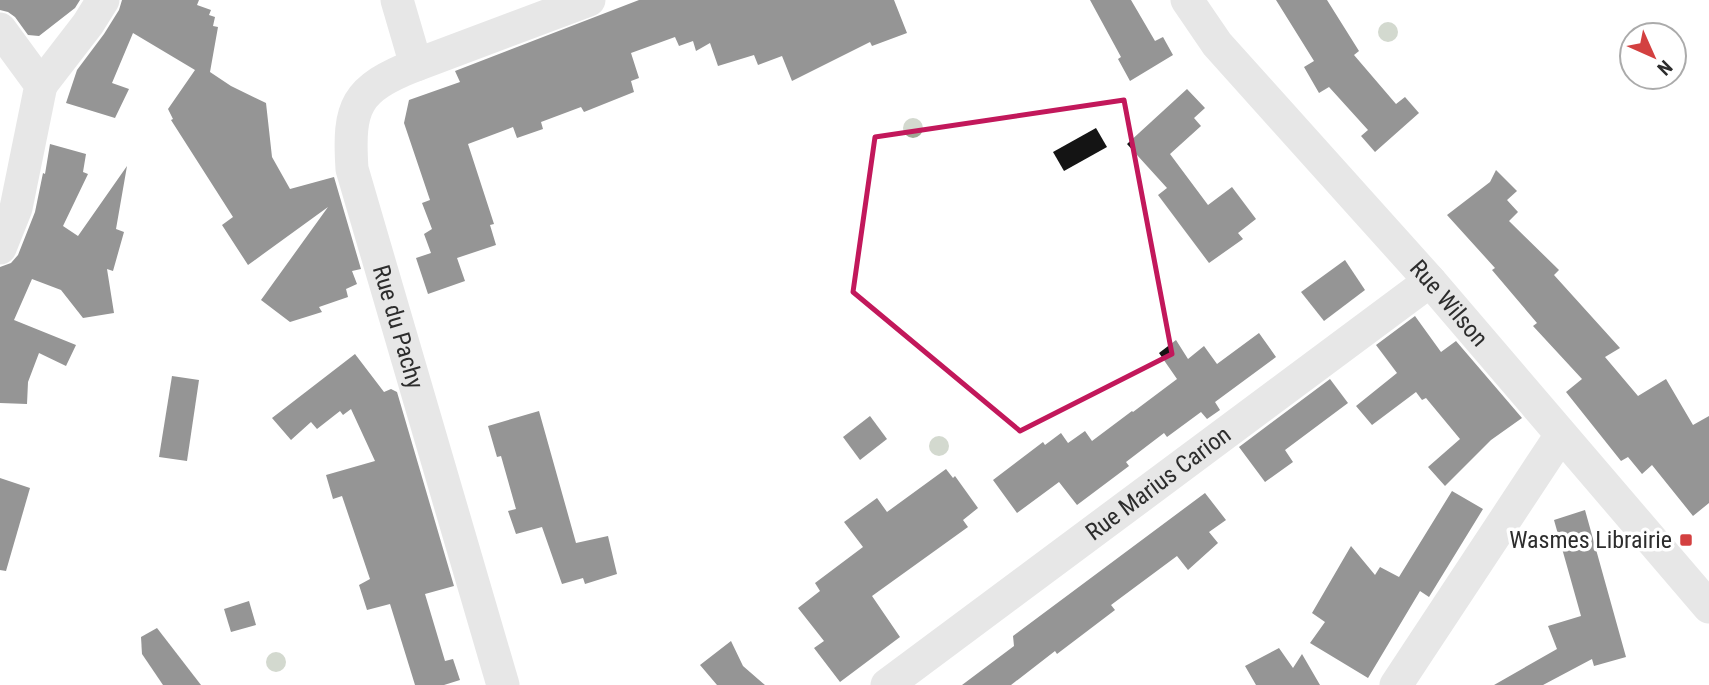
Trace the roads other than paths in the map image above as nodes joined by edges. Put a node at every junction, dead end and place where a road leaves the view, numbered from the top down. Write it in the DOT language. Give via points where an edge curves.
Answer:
graph roads {
  1 [pos="103,0"];
  2 [pos="397,0"];
  3 [pos="589,0"];
  4 [pos="1187,0"];
  5 [pos="0,29"];
  6 [pos="416,65"];
  7 [pos="41,85"];
  8 [pos="0,248"];
  9 [pos="1430,281"];
  10 [pos="1562,435"];
  11 [pos="1709,607"];
  12 [pos="503,685"];
  13 [pos="887,685"];
  14 [pos="1396,685"];
  1 -- 7 [label="street"];
  2 -- 6 [label="street"];
  3 -- 6 [label="street, Rue du Pachy"];
  4 -- 9 [label="street, Rue Wilson" via="1217,44"];
  5 -- 7 [label="street"];
  6 -- 12 [label="street, Rue du Pachy" via="375,86 355,107 350,137 352,169"];
  7 -- 8 [label="street" via="16,208"];
  9 -- 10 [label="street, Rue Wilson"];
  9 -- 13 [label="street, Rue Marius Carion"];
  10 -- 11 [label="street, Rue Wilson"];
  10 -- 14 [label="street"];
}
